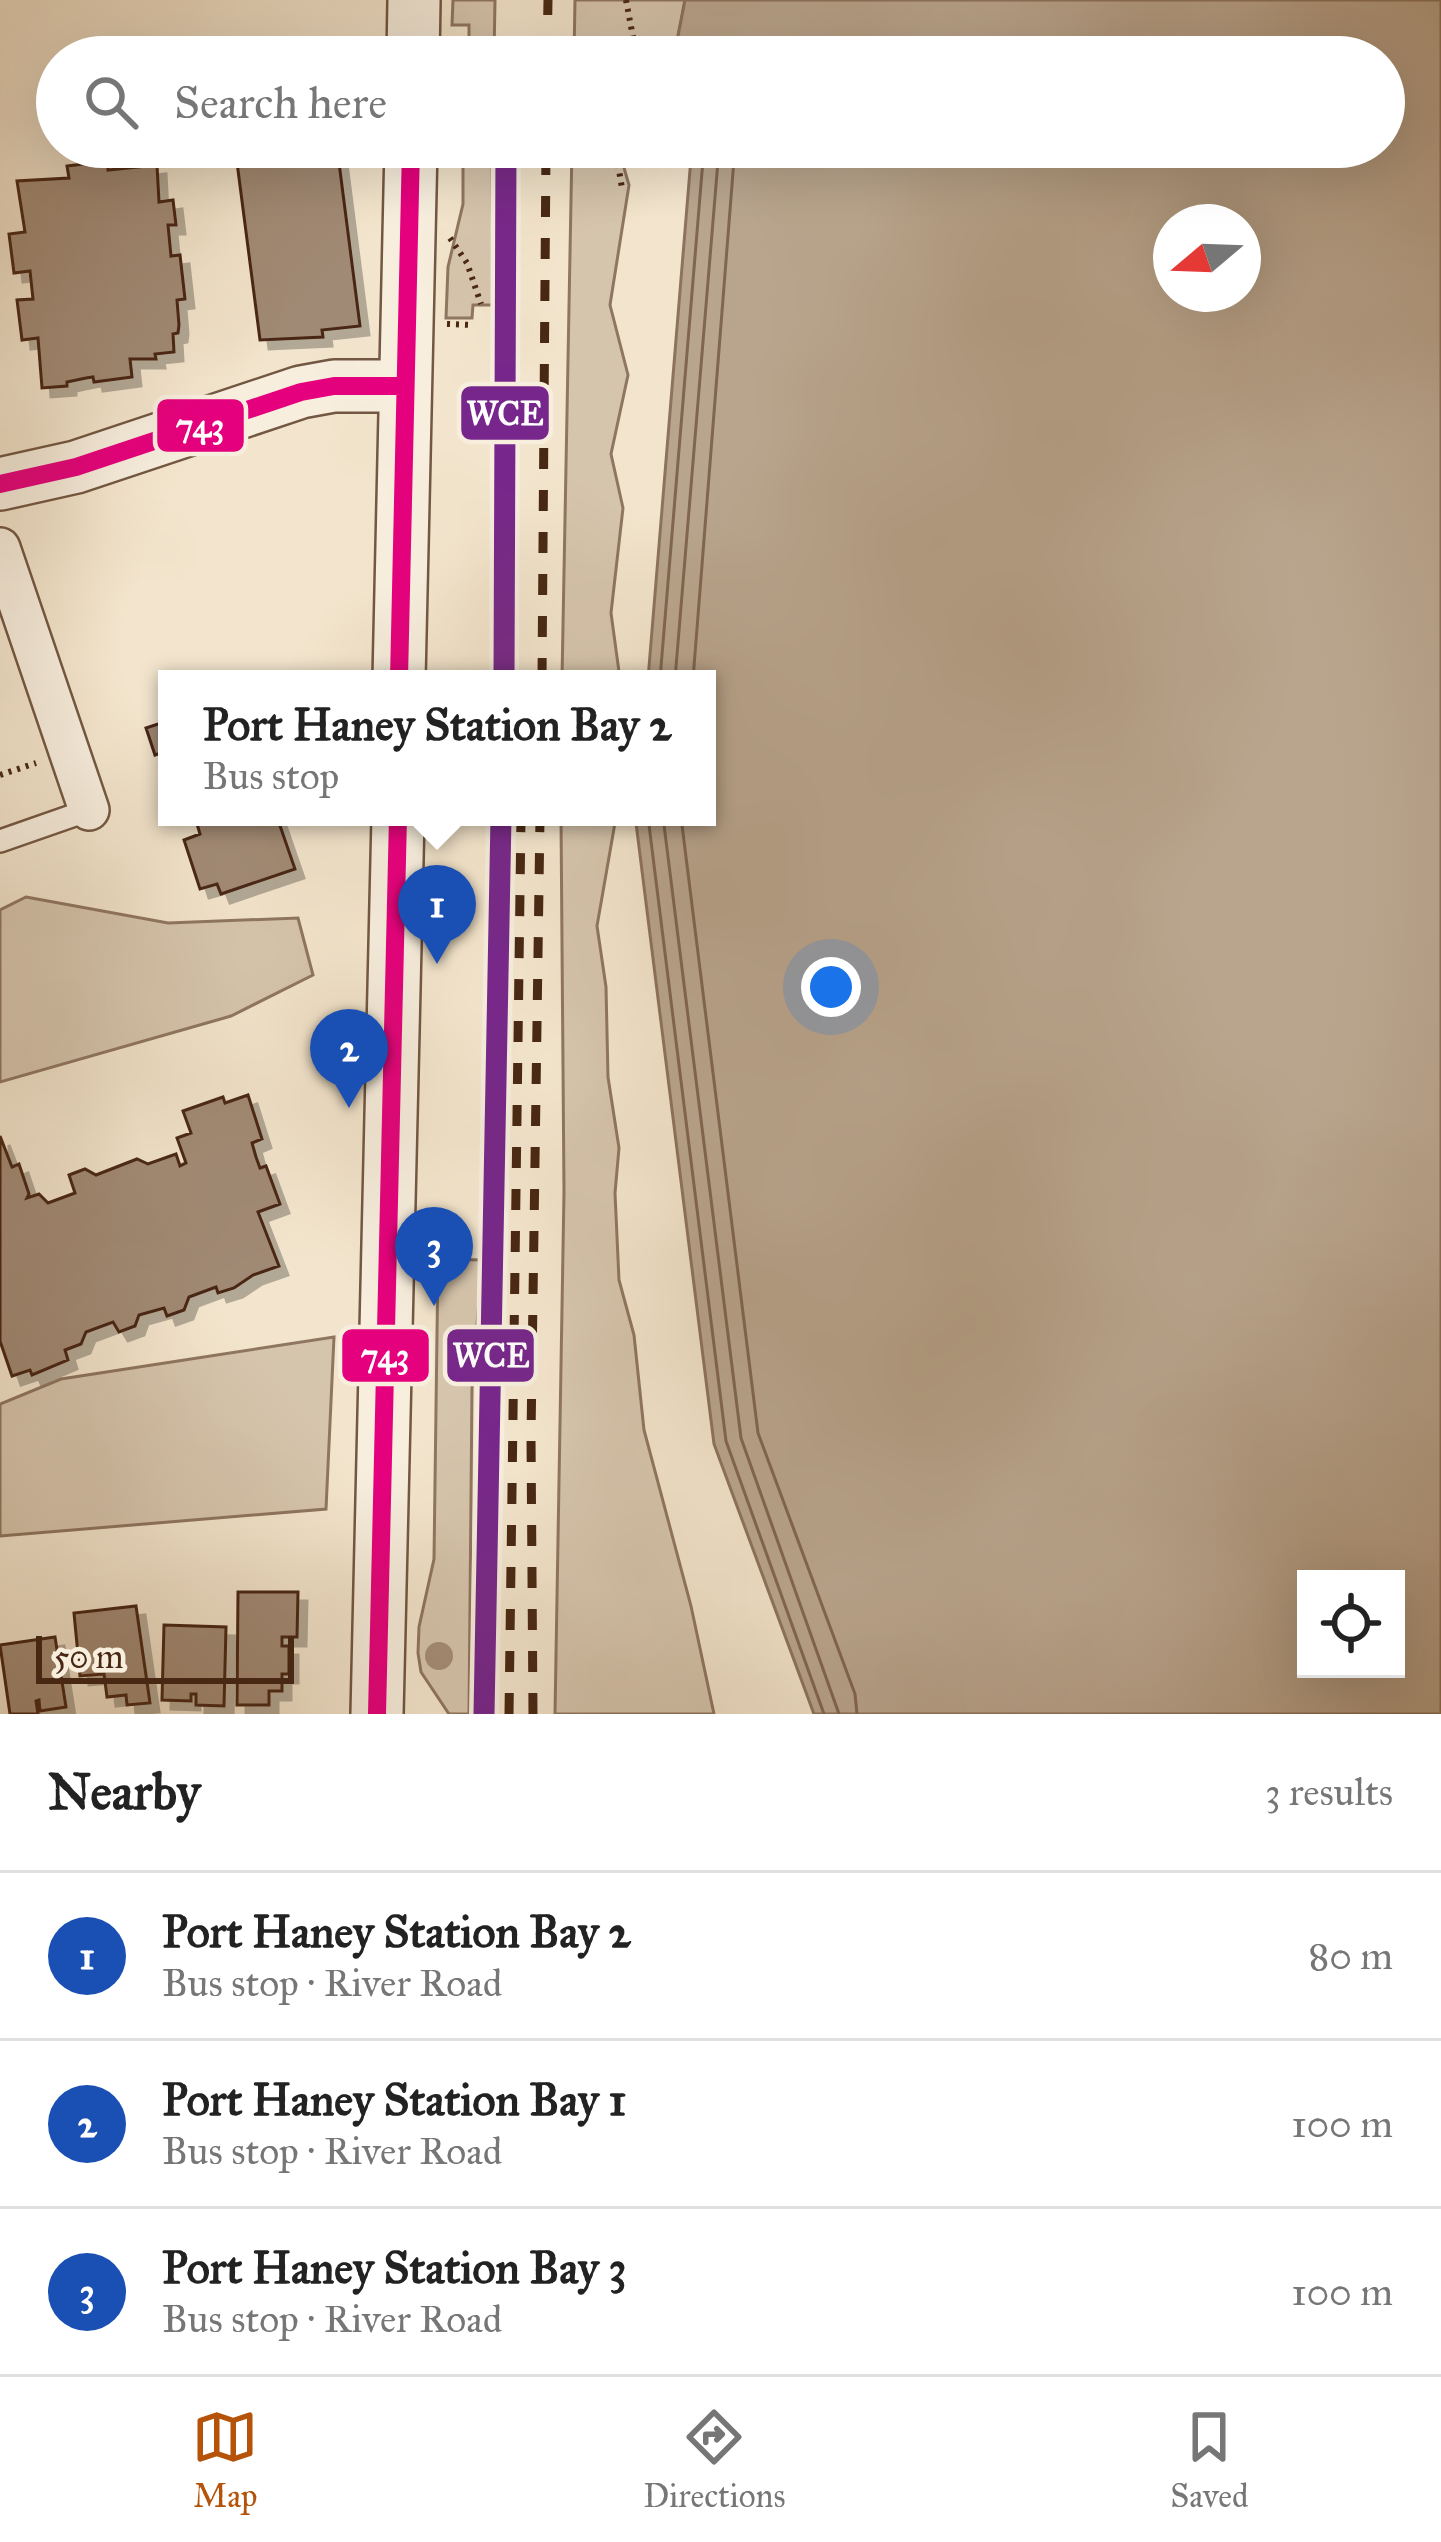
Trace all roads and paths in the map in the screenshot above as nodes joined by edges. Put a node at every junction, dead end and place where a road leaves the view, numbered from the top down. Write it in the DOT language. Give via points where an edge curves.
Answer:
graph roads {
  1 [pos="414,0"];
  2 [pos="626,0"];
  3 [pos="413,36"];
  4 [pos="633,36"];
  5 [pos="410,168"];
  6 [pos="619,168"];
  7 [pos="622,188"];
  8 [pos="454,241"];
  9 [pos="481,304"];
  10 [pos="446,324"];
  11 [pos="473,325"];
  12 [pos="403,386"];
  13 [pos="0,484"];
  14 [pos="0,548"];
  15 [pos="400,670"];
  16 [pos="39,762"];
  17 [pos="0,776"];
  18 [pos="89,810"];
  19 [pos="398,826"];
  20 [pos="0,841"];
  21 [pos="377,1714"];
  1 -- 3 [label="street"];
  2 -- 4 [label="path"];
  5 -- 12 [label="street"];
  6 -- 7 [label="path"];
  8 -- 9 [label="path"];
  10 -- 11 [label="path"];
  12 -- 13 [label="street" via="301,392"];
  12 -- 15 [label="street"];
  14 -- 18 [label="street"];
  16 -- 17 [label="path"];
  18 -- 20 [label="lane"];
  19 -- 21 [label="street"];
}
